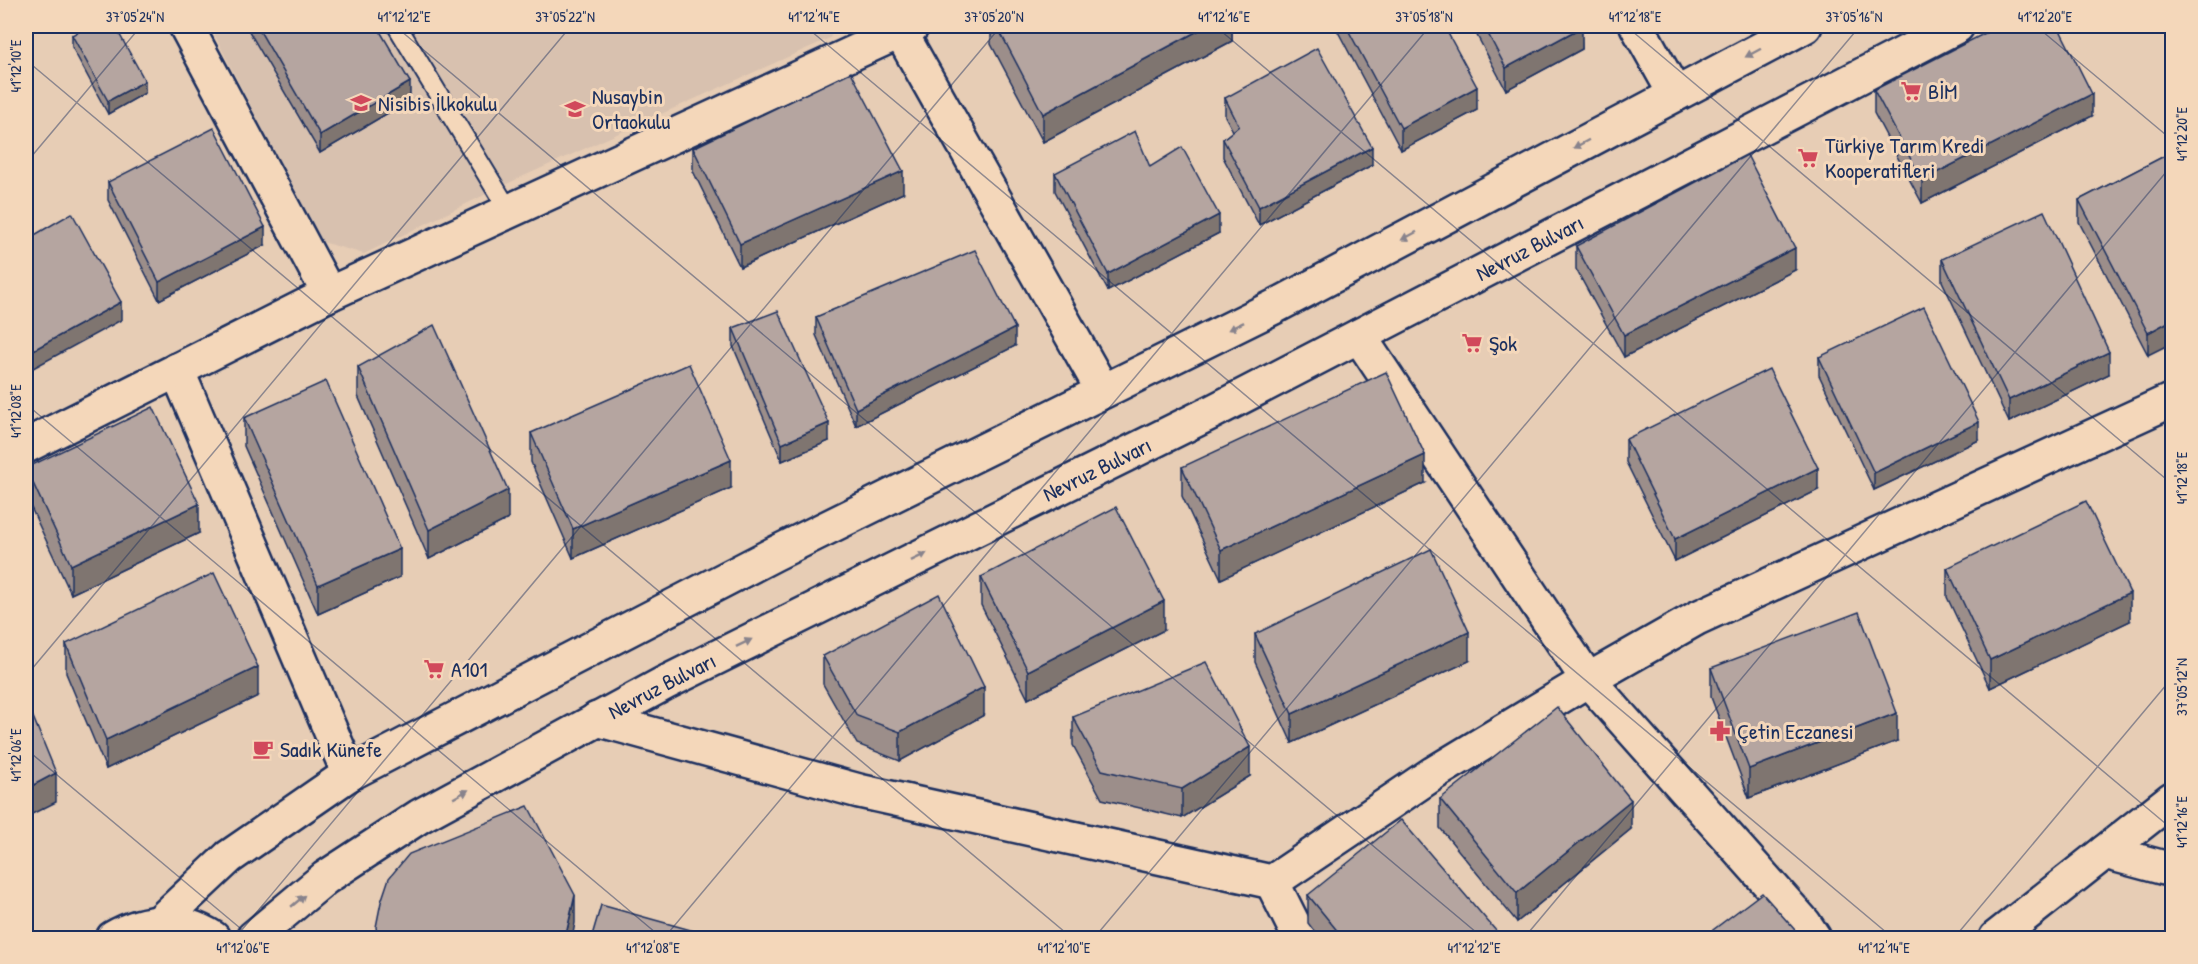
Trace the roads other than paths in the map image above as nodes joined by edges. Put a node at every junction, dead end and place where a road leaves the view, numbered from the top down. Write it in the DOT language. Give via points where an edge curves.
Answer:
graph roads {
  1 [pos="186,26"];
  2 [pos="397,26"];
  3 [pos="1637,26"];
  4 [pos="1805,26"];
  5 [pos="1957,26"];
  6 [pos="903,28"];
  7 [pos="1675,94"];
  8 [pos="509,211"];
  9 [pos="329,294"];
  10 [pos="1359,336"];
  11 [pos="177,370"];
  12 [pos="1103,391"];
  13 [pos="2172,400"];
  14 [pos="26,446"];
  15 [pos="1588,680"];
  16 [pos="597,719"];
  17 [pos="349,774"];
  18 [pos="2172,799"];
  19 [pos="2105,852"];
  20 [pos="2172,870"];
  21 [pos="1272,882"];
  22 [pos="161,921"];
  23 [pos="113,939"];
  24 [pos="213,939"];
  25 [pos="253,939"];
  26 [pos="1300,939"];
  27 [pos="1814,939"];
  28 [pos="1996,939"];
  1 -- 9 [label="street"];
  2 -- 8 [label="lane"];
  3 -- 7 [label="street"];
  4 -- 7 [label="street, one-way"];
  5 -- 10 [label="street, Nevruz Bulvarı"];
  6 -- 8 [label="street"];
  6 -- 12 [label="street"];
  7 -- 12 [label="street, one-way" via="1274,307"];
  8 -- 9 [label="street"];
  9 -- 11 [label="street"];
  10 -- 15 [label="street"];
  16 -- 10 [label="street, Nevruz Bulvarı, one-way"];
  11 -- 14 [label="street"];
  11 -- 17 [label="street"];
  12 -- 17 [label="street" via="774,554"];
  13 -- 15 [label="street" via="1697,618"];
  15 -- 21 [label="street" via="1434,774"];
  15 -- 27 [label="street"];
  16 -- 21 [label="street" via="859,791"];
  25 -- 16 [label="street, Nevruz Bulvarı, one-way" via="326,878 420,816"];
  17 -- 22 [label="street" via="229,856"];
  18 -- 19 [label="street"];
  19 -- 20 [label="street"];
  19 -- 28 [label="street"];
  21 -- 26 [label="street"];
  22 -- 23 [label="street" via="132,927"];
  22 -- 24 [label="street" via="188,925"];
}
